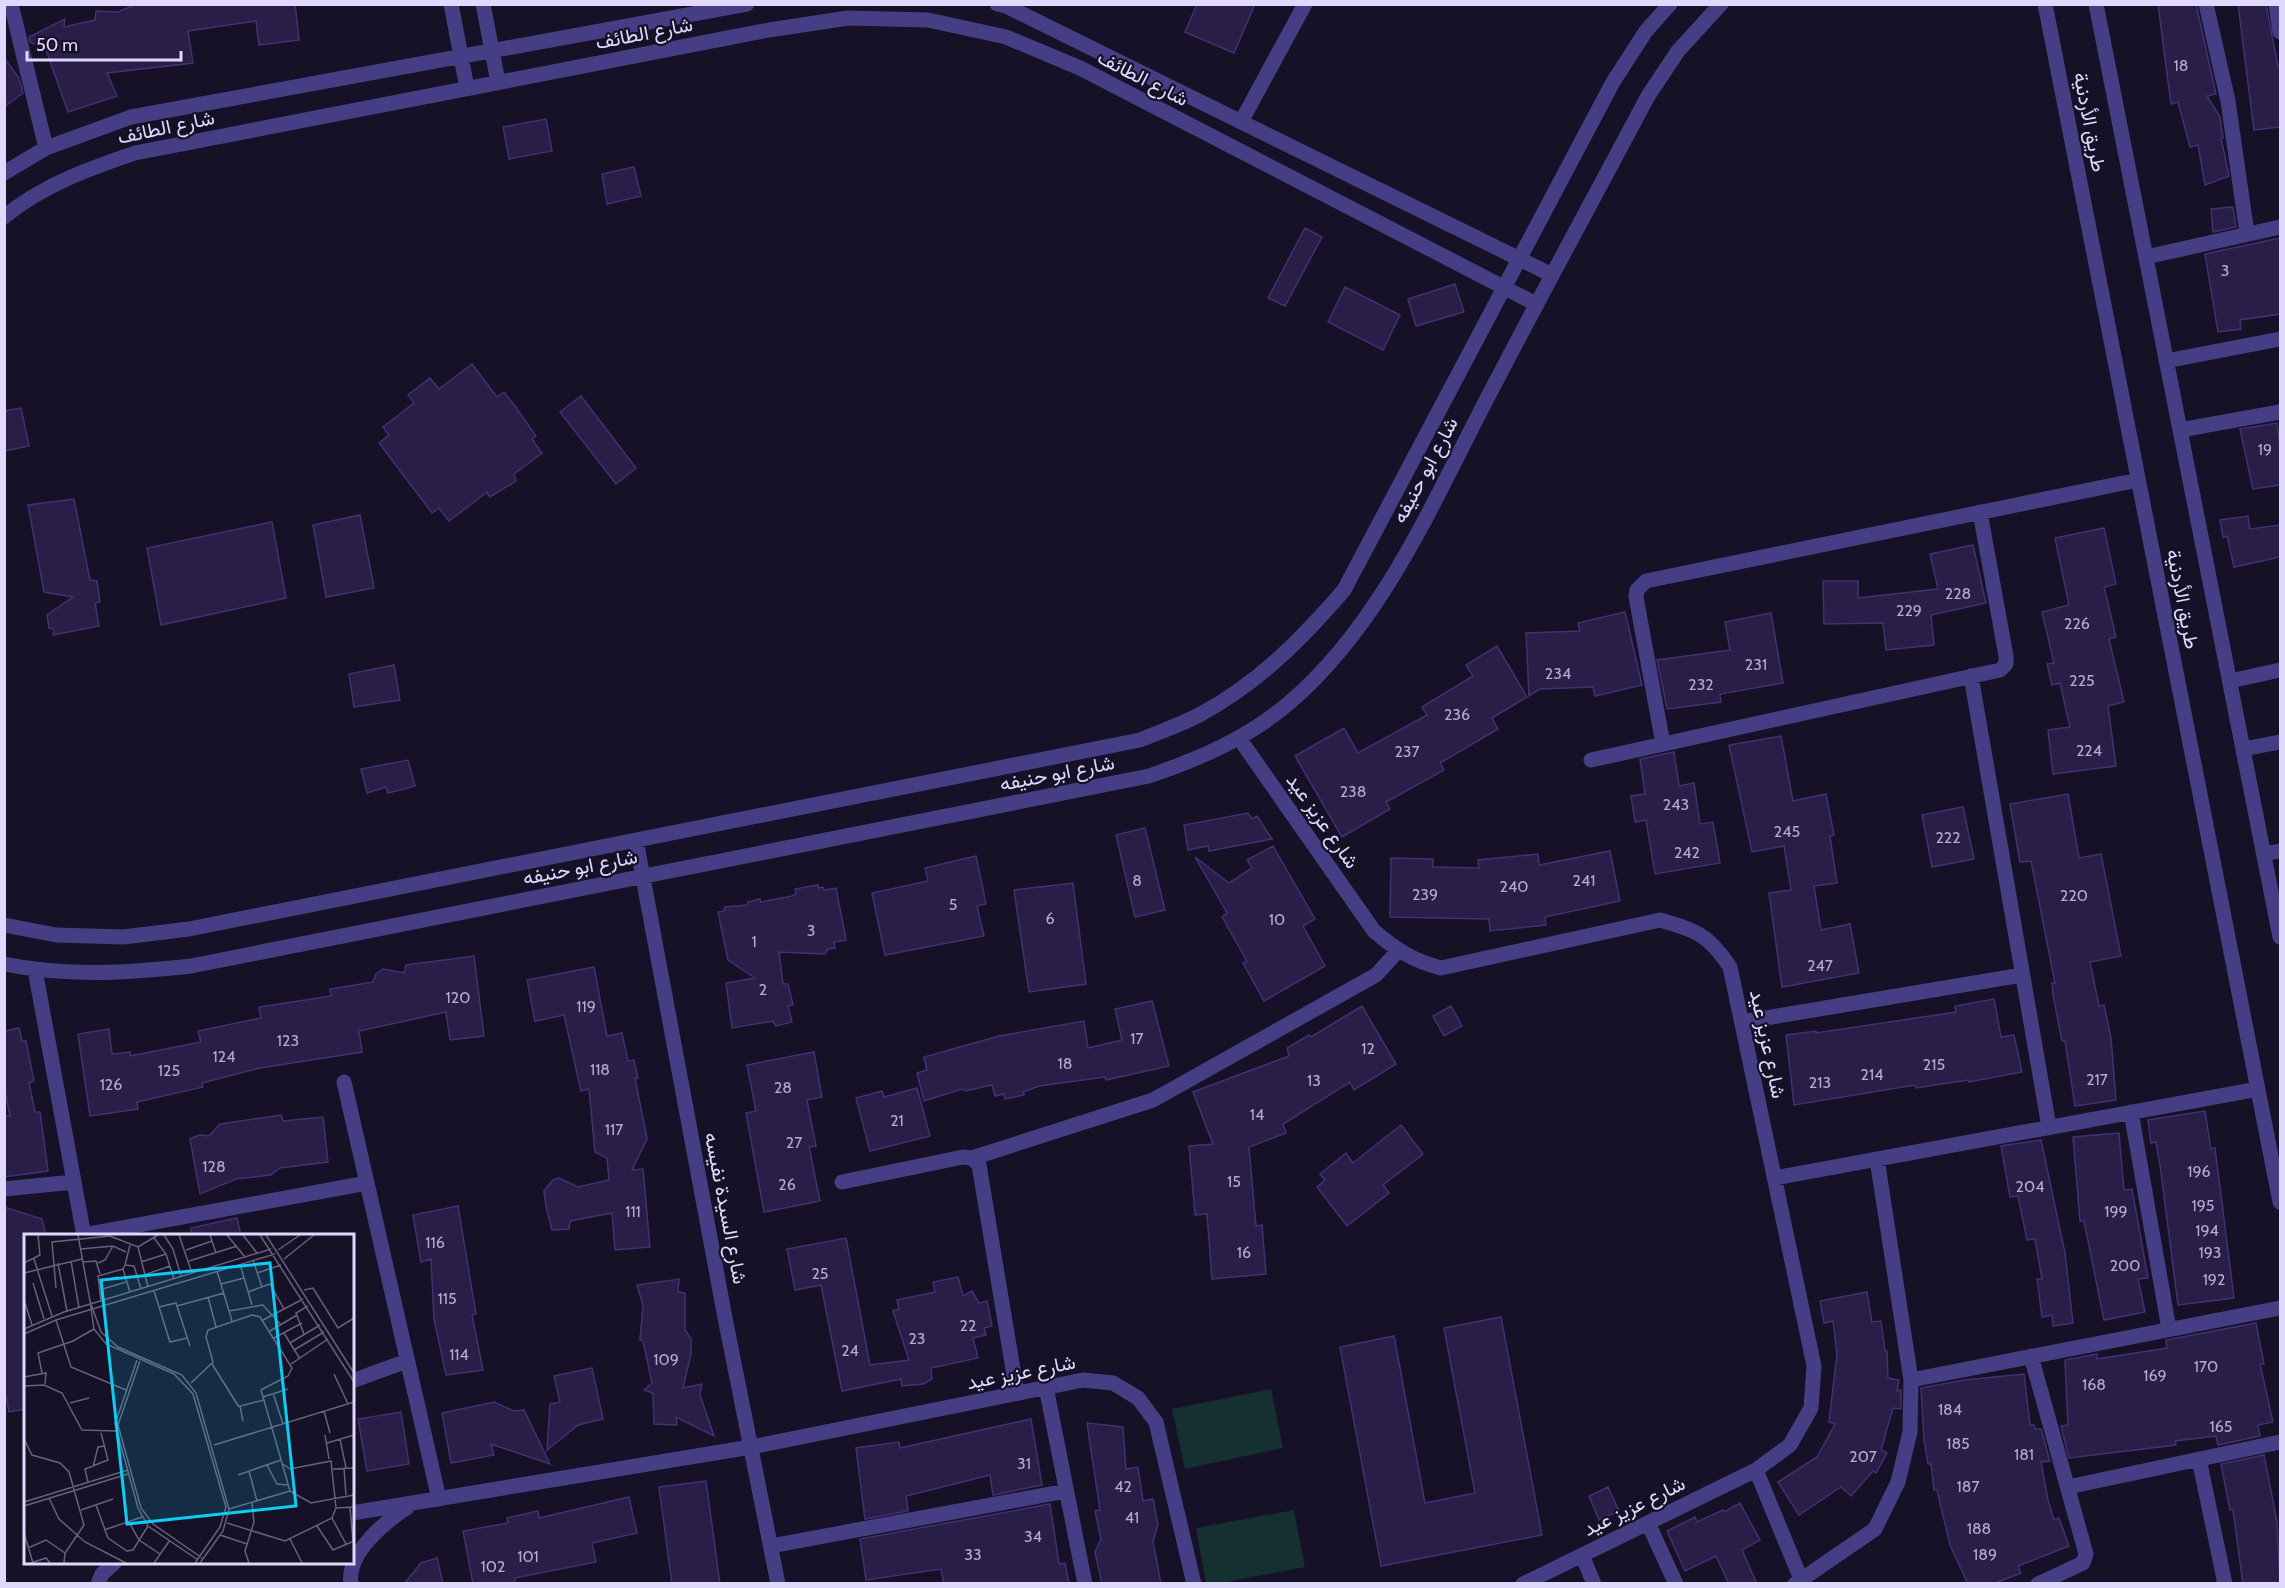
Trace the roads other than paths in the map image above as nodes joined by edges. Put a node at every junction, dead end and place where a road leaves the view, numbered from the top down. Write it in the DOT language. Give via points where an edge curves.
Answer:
graph roads {
  1 [pos="11,4"];
  2 [pos="451,4"];
  3 [pos="483,4"];
  4 [pos="747,4"];
  5 [pos="997,4"];
  6 [pos="1305,4"];
  7 [pos="1670,4"];
  8 [pos="1721,4"];
  9 [pos="2045,4"];
  10 [pos="2096,4"];
  11 [pos="2206,4"];
  12 [pos="2276,4"];
  13 [pos="9,23"];
  14 [pos="2280,32"];
  15 [pos="491,50"];
  16 [pos="461,56"];
  17 [pos="498,82"];
  18 [pos="467,88"];
  19 [pos="1241,122"];
  20 [pos="46,148"];
  21 [pos="4,173"];
  22 [pos="4,217"];
  23 [pos="2280,227"];
  24 [pos="2247,233"];
  25 [pos="2146,257"];
  26 [pos="1519,259"];
  27 [pos="1552,275"];
  28 [pos="1504,288"];
  29 [pos="1536,304"];
  30 [pos="2280,339"];
  31 [pos="2166,361"];
  32 [pos="2280,412"];
  33 [pos="2180,430"];
  34 [pos="2138,480"];
  35 [pos="1980,512"];
  36 [pos="2280,670"];
  37 [pos="1971,676"];
  38 [pos="2230,681"];
  39 [pos="1239,738"];
  40 [pos="2280,742"];
  41 [pos="1663,744"];
  42 [pos="2243,749"];
  43 [pos="1590,760"];
  44 [pos="636,840"];
  45 [pos="2280,851"];
  46 [pos="2264,854"];
  47 [pos="643,876"];
  48 [pos="4,925"];
  49 [pos="2280,937"];
  50 [pos="1398,951"];
  51 [pos="4,964"];
  52 [pos="35,970"];
  53 [pos="2022,975"];
  54 [pos="1742,1022"];
  55 [pos="344,1082"];
  56 [pos="2258,1089"];
  57 [pos="2131,1112"];
  58 [pos="2049,1127"];
  59 [pos="972,1158"];
  60 [pos="1877,1159"];
  61 [pos="1774,1178"];
  62 [pos="74,1182"];
  63 [pos="842,1182"];
  64 [pos="367,1184"];
  65 [pos="4,1189"];
  66 [pos="2280,1202"];
  67 [pos="84,1234"];
  68 [pos="90,1234"];
  69 [pos="2280,1308"];
  70 [pos="2169,1329"];
  71 [pos="2031,1356"];
  72 [pos="407,1361"];
  73 [pos="354,1380"];
  74 [pos="1911,1380"];
  75 [pos="1046,1388"];
  76 [pos="1017,1393"];
  77 [pos="2280,1442"];
  78 [pos="751,1447"];
  79 [pos="2199,1459"];
  80 [pos="1756,1470"];
  81 [pos="2068,1486"];
  82 [pos="1066,1491"];
  83 [pos="439,1499"];
  84 [pos="413,1504"];
  85 [pos="354,1514"];
  86 [pos="1648,1523"];
  87 [pos="771,1546"];
  88 [pos="1581,1555"];
  89 [pos="114,1564"];
  90 [pos="1800,1583"];
  91 [pos="98,1584"];
  92 [pos="351,1584"];
  93 [pos="778,1584"];
  94 [pos="1085,1584"];
  95 [pos="1194,1584"];
  96 [pos="1523,1584"];
  97 [pos="1593,1584"];
  98 [pos="1676,1584"];
  99 [pos="2038,1584"];
  100 [pos="2225,1584"];
  1 -- 13 [label="street"];
  2 -- 16 [label="street"];
  3 -- 15 [label="street"];
  4 -- 15 [label="street, شارع الطائف"];
  5 -- 19 [label="street, شارع الطائف"];
  6 -- 19 [label="street"];
  7 -- 26 [label="street, شارع ابو حنيفه" via="1646,31 1613,82"];
  8 -- 27 [label="street, شارع ابو حنيفه" via="1678,51 1648,96"];
  9 -- 34 [label="street, طريق الأردنية"];
  10 -- 25 [label="street, طريق الأردنية"];
  11 -- 24 [label="street" via="2228,101"];
  12 -- 14 [label="street"];
  13 -- 20 [label="street"];
  15 -- 16 [label="street, شارع الطائف"];
  15 -- 17 [label="street"];
  16 -- 18 [label="street"];
  16 -- 20 [label="street, شارع الطائف" via="131,117"];
  17 -- 18 [label="street, شارع الطائف"];
  17 -- 28 [label="street, شارع الطائف" via="848,18 928,20 1006,38 1080,69"];
  18 -- 22 [label="street, شارع الطائف" via="135,153 76,173 21,203"];
  19 -- 26 [label="street, شارع الطائف"];
  20 -- 21 [label="street, شارع الطائف"];
  23 -- 24 [label="street"];
  24 -- 25 [label="street"];
  25 -- 31 [label="street, طريق الأردنية"];
  26 -- 27 [label="street, شارع الطائف"];
  26 -- 28 [label="street, شارع ابو حنيفه"];
  27 -- 29 [label="street, شارع ابو حنيفه"];
  28 -- 29 [label="street, شارع الطائف"];
  28 -- 44 [label="street, شارع ابو حنيفه" via="1344,590 1302,639 1253,681 1198,715 1140,740"];
  29 -- 39 [label="street, شارع ابو حنيفه" via="1421,524 1370,611 1331,660 1288,703"];
  30 -- 31 [label="street"];
  31 -- 33 [label="street, طريق الأردنية"];
  32 -- 33 [label="street"];
  33 -- 38 [label="street, طريق الأردنية"];
  34 -- 35 [label="street"];
  34 -- 56 [label="street, طريق الأردنية"];
  35 -- 37 [label="street" via="2006,664 2000,670"];
  35 -- 41 [label="street" via="1646,581 1636,597"];
  36 -- 38 [label="street"];
  37 -- 41 [label="street"];
  37 -- 53 [label="street"];
  38 -- 42 [label="street, طريق الأردنية"];
  39 -- 47 [label="street, شارع ابو حنيفه" via="1195,760 1149,776"];
  39 -- 50 [label="street, شارع عزيز عيد" via="1374,931"];
  40 -- 42 [label="street"];
  41 -- 43 [label="street"];
  42 -- 46 [label="street, طريق الأردنية"];
  44 -- 47 [label="street, شارع السيدة نفيسه"];
  44 -- 48 [label="street, شارع ابو حنيفه" via="189,929 123,937 56,935"];
  45 -- 46 [label="street"];
  46 -- 49 [label="street, طريق الأردنية"];
  47 -- 52 [label="street, شارع ابو حنيفه" via="192,966 114,974"];
  47 -- 78 [label="street, شارع السيدة نفيسه"];
  50 -- 54 [label="street, شارع عزيز عيد" via="1441,968 1660,920 1695,929 1716,945 1730,967"];
  50 -- 59 [label="street" via="1376,975 1153,1100"];
  51 -- 52 [label="street, شارع ابو حنيفه"];
  52 -- 62 [label="street"];
  53 -- 54 [label="street"];
  53 -- 58 [label="street"];
  54 -- 61 [label="street, شارع عزيز عيد"];
  55 -- 64 [label="street"];
  56 -- 57 [label="street"];
  56 -- 66 [label="street, طريق الأردنية"];
  57 -- 58 [label="street"];
  57 -- 70 [label="street"];
  58 -- 60 [label="street"];
  59 -- 63 [label="street"];
  59 -- 76 [label="street" via="979,1165"];
  60 -- 61 [label="street"];
  60 -- 74 [label="street"];
  61 -- 80 [label="street, شارع عزيز عيد" via="1814,1366 1811,1408 1790,1445"];
  62 -- 65 [label="street"];
  62 -- 67 [label="street"];
  64 -- 68 [label="street"];
  64 -- 72 [label="street"];
  69 -- 70 [label="street"];
  70 -- 71 [label="street"];
  71 -- 74 [label="street"];
  71 -- 81 [label="street"];
  72 -- 73 [label="street"];
  72 -- 83 [label="street"];
  74 -- 90 [label="street" via="1910,1432 1898,1482 1875,1529"];
  75 -- 76 [label="street, شارع عزيز عيد"];
  75 -- 82 [label="street"];
  75 -- 95 [label="street, شارع عزيز عيد" via="1083,1380 1113,1383 1138,1398 1156,1422"];
  76 -- 78 [label="street, شارع عزيز عيد"];
  77 -- 79 [label="street"];
  78 -- 83 [label="street, شارع عزيز عيد"];
  78 -- 87 [label="street, شارع السيدة نفيسه"];
  79 -- 81 [label="street"];
  79 -- 100 [label="street"];
  80 -- 86 [label="street, شارع عزيز عيد"];
  80 -- 90 [label="street"];
  81 -- 99 [label="street" via="2086,1554 2083,1563"];
  82 -- 87 [label="street"];
  82 -- 94 [label="street"];
  83 -- 84 [label="street, شارع عزيز عيد"];
  84 -- 85 [label="street, شارع عزيز عيد"];
  84 -- 92 [label="street" via="385,1521 363,1546 349,1576"];
  86 -- 88 [label="street, شارع عزيز عيد"];
  86 -- 98 [label="street"];
  87 -- 93 [label="street, شارع السيدة نفيسه"];
  88 -- 96 [label="street, شارع عزيز عيد"];
  88 -- 97 [label="street"];
  89 -- 91 [label="street"];
}
